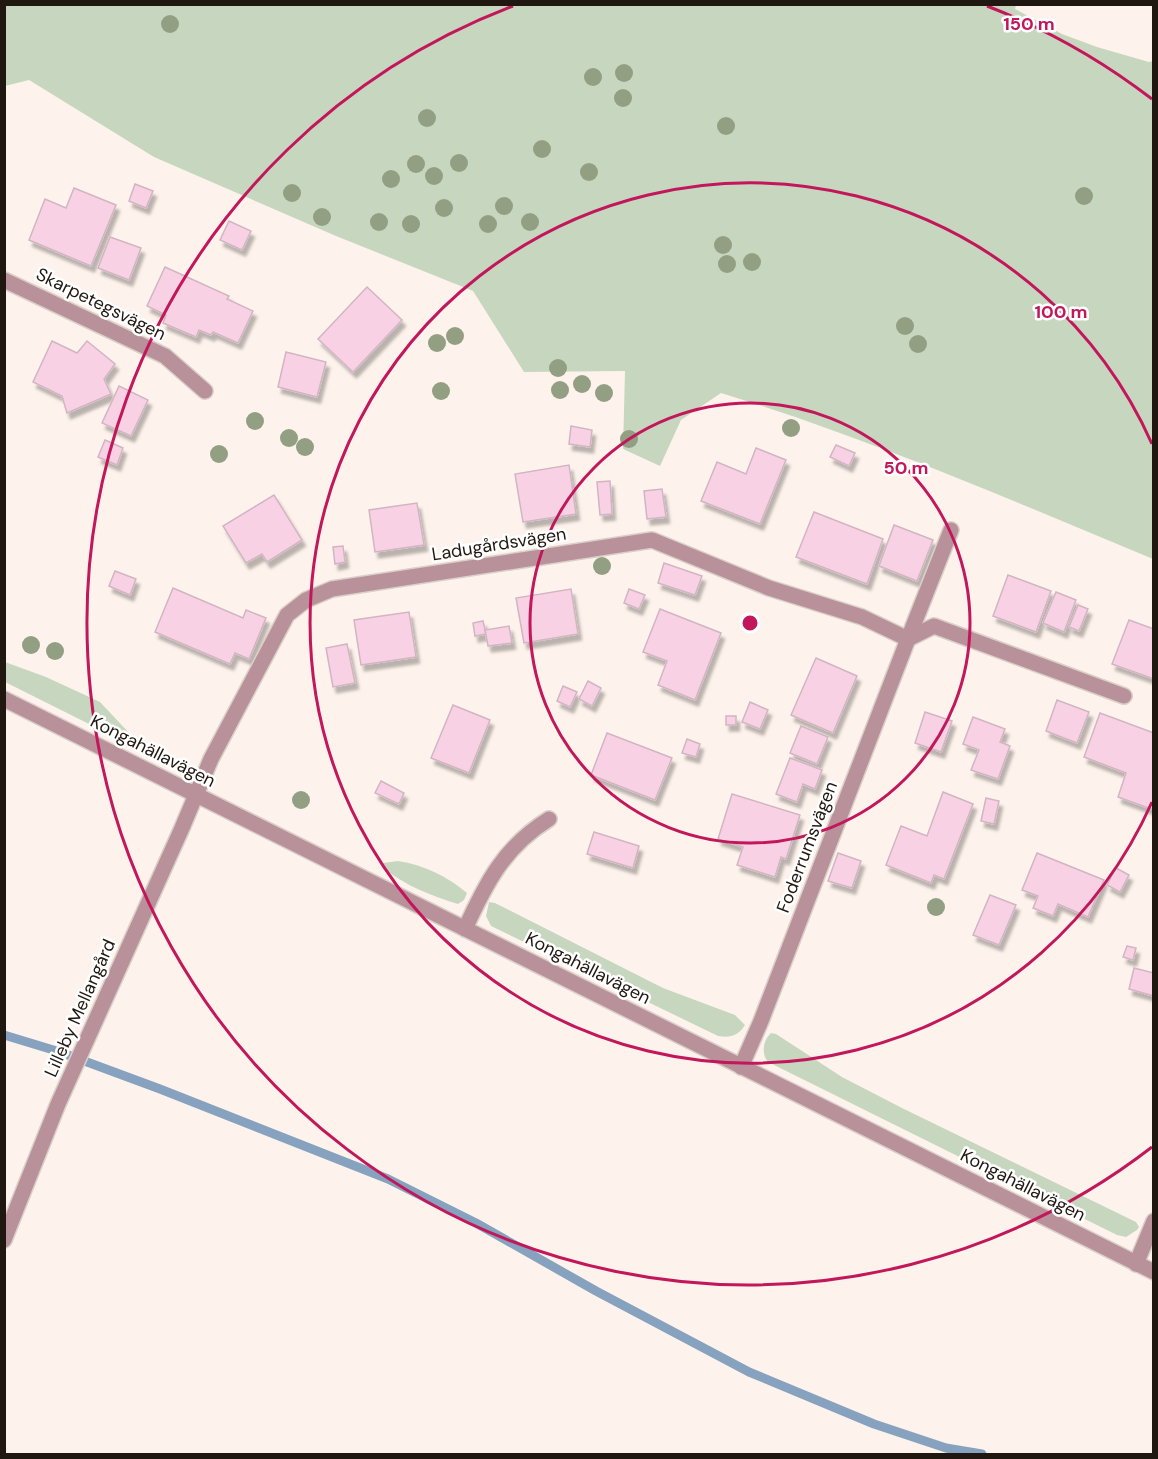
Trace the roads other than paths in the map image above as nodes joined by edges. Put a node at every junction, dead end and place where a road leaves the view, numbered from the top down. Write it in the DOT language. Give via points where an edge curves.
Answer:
graph roads {
  1 [pos="4,280"];
  2 [pos="205,392"];
  3 [pos="951,530"];
  4 [pos="908,639"];
  5 [pos="1124,696"];
  6 [pos="4,699"];
  7 [pos="196,795"];
  8 [pos="549,819"];
  9 [pos="465,929"];
  10 [pos="741,1067"];
  11 [pos="1154,1221"];
  12 [pos="4,1240"];
  13 [pos="1136,1264"];
  14 [pos="1154,1272"];
  1 -- 2 [label="street, Skarpetegsvägen" via="165,356"];
  3 -- 4 [label="street, Foderrumsvägen"];
  4 -- 5 [label="street" via="934,626"];
  4 -- 7 [label="street, Ladugårdsvägen" via="862,617 769,588 652,540 332,589 306,600 287,615 230,721"];
  4 -- 10 [label="street, Foderrumsvägen"];
  6 -- 7 [label="street, Kongahällavägen"];
  7 -- 9 [label="street, Kongahällavägen"];
  7 -- 12 [label="street, Lilleby Mellangård" via="58,1104"];
  8 -- 9 [label="street" via="530,831 495,869"];
  9 -- 10 [label="street, Kongahällavägen"];
  10 -- 13 [label="street, Kongahällavägen"];
  11 -- 13 [label="street"];
  13 -- 14 [label="street, Kongahällavägen"];
}
